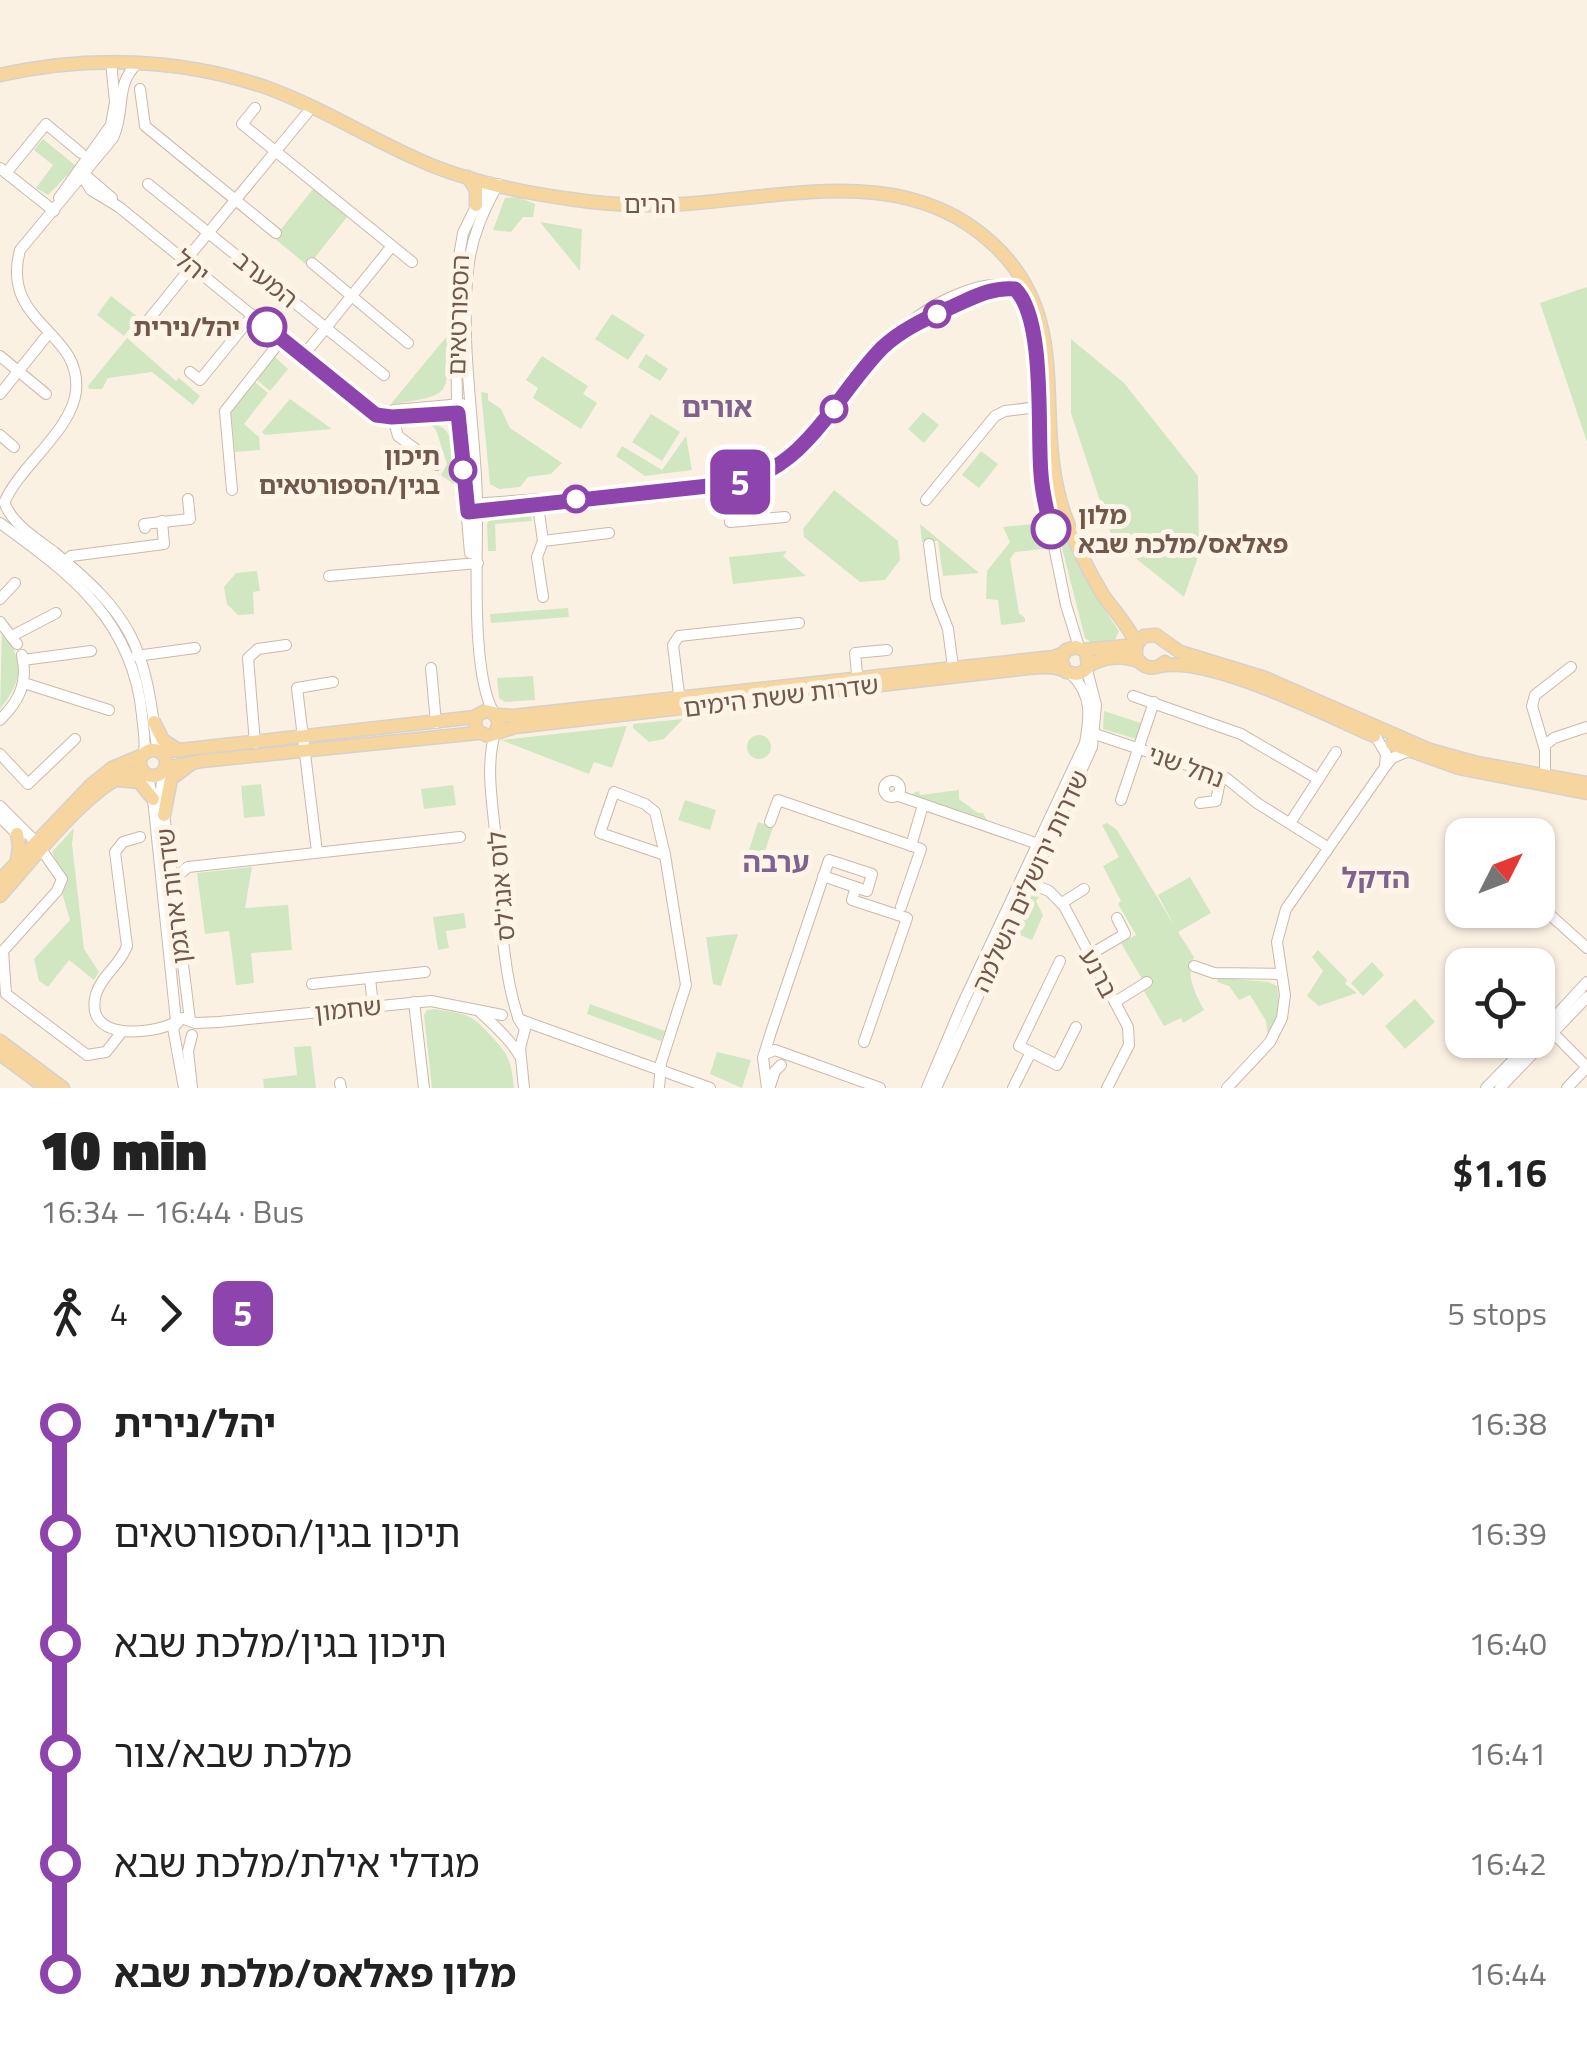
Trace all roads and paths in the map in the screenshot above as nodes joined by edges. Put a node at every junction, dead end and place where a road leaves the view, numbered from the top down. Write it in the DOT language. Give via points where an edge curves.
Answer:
graph roads {
  1 [pos="110,62"];
  2 [pos="138,63"];
  3 [pos="0,75"];
  4 [pos="140,89"];
  5 [pos="255,108"];
  6 [pos="308,112"];
  7 [pos="276,151"];
  8 [pos="81,153"];
  9 [pos="3,170"];
  10 [pos="82,175"];
  11 [pos="468,177"];
  12 [pos="493,183"];
  13 [pos="148,184"];
  14 [pos="236,200"];
  15 [pos="476,205"];
  16 [pos="53,210"];
  17 [pos="208,233"];
  18 [pos="276,233"];
  19 [pos="392,246"];
  20 [pos="412,262"];
  21 [pos="189,263"];
  22 [pos="312,263"];
  23 [pos="6,291"];
  24 [pos="352,296"];
  25 [pos="14,310"];
  26 [pos="253,315"];
  27 [pos="326,328"];
  28 [pos="137,334"];
  29 [pos="45,338"];
  30 [pos="282,338"];
  31 [pos="408,343"];
  32 [pos="0,356"];
  33 [pos="303,356"];
  34 [pos="18,372"];
  35 [pos="190,372"];
  36 [pos="384,374"];
  37 [pos="456,377"];
  38 [pos="0,394"];
  39 [pos="46,394"];
  40 [pos="433,406"];
  41 [pos="1038,407"];
  42 [pos="463,408"];
  43 [pos="391,414"];
  44 [pos="0,436"];
  45 [pos="14,447"];
  46 [pos="436,465"];
  47 [pos="726,484"];
  48 [pos="232,490"];
  49 [pos="188,499"];
  50 [pos="2,500"];
  51 [pos="926,500"];
  52 [pos="537,502"];
  53 [pos="472,508"];
  54 [pos="785,516"];
  55 [pos="162,522"];
  56 [pos="0,523"];
  57 [pos="145,528"];
  58 [pos="609,533"];
  59 [pos="543,541"];
  60 [pos="1077,542"];
  61 [pos="929,544"];
  62 [pos="61,565"];
  63 [pos="475,566"];
  64 [pos="329,576"];
  65 [pos="16,584"];
  66 [pos="543,597"];
  67 [pos="0,599"];
  68 [pos="56,613"];
  69 [pos="0,622"];
  70 [pos="1122,622"];
  71 [pos="798,623"];
  72 [pos="1150,634"];
  73 [pos="1167,642"];
  74 [pos="286,645"];
  75 [pos="1136,645"];
  76 [pos="195,648"];
  77 [pos="19,649"];
  78 [pos="887,650"];
  79 [pos="1074,650"];
  80 [pos="1114,650"];
  81 [pos="91,651"];
  82 [pos="136,656"];
  83 [pos="1140,662"];
  84 [pos="1160,666"];
  85 [pos="1571,666"];
  86 [pos="431,668"];
  87 [pos="1088,668"];
  88 [pos="953,671"];
  89 [pos="1069,673"];
  90 [pos="483,676"];
  91 [pos="332,682"];
  92 [pos="857,682"];
  93 [pos="24,683"];
  94 [pos="1133,696"];
  95 [pos="680,702"];
  96 [pos="1154,702"];
  97 [pos="108,710"];
  98 [pos="495,714"];
  99 [pos="476,716"];
  100 [pos="0,720"];
  101 [pos="154,722"];
  102 [pos="436,723"];
  103 [pos="1587,727"];
  104 [pos="496,732"];
  105 [pos="478,733"];
  106 [pos="1090,733"];
  107 [pos="1376,737"];
  108 [pos="74,740"];
  109 [pos="257,743"];
  110 [pos="304,744"];
  111 [pos="1544,746"];
  112 [pos="1138,748"];
  113 [pos="1408,751"];
  114 [pos="161,752"];
  115 [pos="182,752"];
  116 [pos="1336,752"];
  117 [pos="0,754"];
  118 [pos="143,754"];
  119 [pos="202,761"];
  120 [pos="1384,767"];
  121 [pos="164,771"];
  122 [pos="145,773"];
  123 [pos="491,775"];
  124 [pos="1545,775"];
  125 [pos="1222,776"];
  126 [pos="1318,780"];
  127 [pos="111,782"];
  128 [pos="1587,783"];
  129 [pos="1587,793"];
  130 [pos="896,795"];
  131 [pos="153,799"];
  132 [pos="1121,800"];
  133 [pos="1200,803"];
  134 [pos="923,805"];
  135 [pos="0,806"];
  136 [pos="164,815"];
  137 [pos="0,817"];
  138 [pos="770,822"];
  139 [pos="1290,823"];
  140 [pos="51,825"];
  141 [pos="19,831"];
  142 [pos="460,836"];
  143 [pos="140,838"];
  144 [pos="1040,845"];
  145 [pos="910,846"];
  146 [pos="36,847"];
  147 [pos="1328,847"];
  148 [pos="317,852"];
  149 [pos="665,855"];
  150 [pos="169,856"];
  151 [pos="16,863"];
  152 [pos="188,867"];
  153 [pos="824,876"];
  154 [pos="0,880"];
  155 [pos="172,880"];
  156 [pos="1024,881"];
  157 [pos="856,887"];
  158 [pos="1084,889"];
  159 [pos="0,896"];
  160 [pos="1062,903"];
  161 [pos="901,907"];
  162 [pos="1117,918"];
  163 [pos="1555,919"];
  164 [pos="1587,948"];
  165 [pos="1090,955"];
  166 [pos="1060,961"];
  167 [pos="1194,966"];
  168 [pos="425,972"];
  169 [pos="1281,974"];
  170 [pos="370,978"];
  171 [pos="1147,982"];
  172 [pos="1587,982"];
  173 [pos="312,984"];
  174 [pos="1587,997"];
  175 [pos="414,1002"];
  176 [pos="1114,1002"];
  177 [pos="373,1006"];
  178 [pos="477,1010"];
  179 [pos="512,1016"];
  180 [pos="1555,1016"];
  181 [pos="192,1027"];
  182 [pos="1076,1027"];
  183 [pos="175,1028"];
  184 [pos="496,1030"];
  185 [pos="545,1030"];
  186 [pos="1555,1030"];
  187 [pos="121,1033"];
  188 [pos="523,1035"];
  189 [pos="1555,1036"];
  190 [pos="507,1039"];
  191 [pos="0,1041"];
  192 [pos="864,1042"];
  193 [pos="1031,1052"];
  194 [pos="0,1054"];
  195 [pos="771,1055"];
  196 [pos="520,1056"];
  197 [pos="1515,1058"];
  198 [pos="1528,1058"];
  199 [pos="806,1061"];
  200 [pos="779,1066"];
  201 [pos="662,1071"];
  202 [pos="46,1088"];
  203 [pos="63,1088"];
  204 [pos="184,1088"];
  205 [pos="192,1088"];
  206 [pos="424,1088"];
  207 [pos="524,1088"];
  208 [pos="659,1088"];
  209 [pos="710,1088"];
  210 [pos="768,1088"];
  211 [pos="880,1088"];
  212 [pos="927,1088"];
  213 [pos="936,1088"];
  214 [pos="1012,1088"];
  215 [pos="1106,1088"];
  216 [pos="1227,1088"];
  217 [pos="1486,1088"];
  218 [pos="1500,1088"];
  219 [pos="1566,1088"];
  1 -- 2 [label="main road, הרים"];
  1 -- 3 [label="main road, הרים"];
  1 -- 10 [label="street" via="112,125"];
  2 -- 10 [label="street" via="122,84 117,131"];
  2 -- 11 [label="main road, הרים" via="196,69 269,89"];
  4 -- 14 [label="street" via="144,124"];
  5 -- 7 [label="street" via="242,124"];
  6 -- 7 [label="street"];
  7 -- 14 [label="street"];
  7 -- 19 [label="street"];
  8 -- 9 [label="street" via="46,124"];
  9 -- 16 [label="street"];
  10 -- 16 [label="street"];
  10 -- 21 [label="street, יהל"];
  11 -- 12 [label="main road, הרים"];
  11 -- 15 [label="main road"];
  12 -- 15 [label="street, הספורטאים"];
  12 -- 42 [label="street, הספורטאים" via="468,268"];
  12 -- 60 [label="main road, הרים" via="635,205 870,190 926,202 966,222 1017,270 1039,310 1052,461"];
  13 -- 17 [label="street, המערב"];
  14 -- 17 [label="street"];
  14 -- 18 [label="street"];
  15 -- 37 [label="street, הספורטאים" via="457,259"];
  16 -- 23 [label="street" via="8,257"];
  17 -- 21 [label="street"];
  17 -- 27 [label="street, המערב"];
  19 -- 20 [label="street"];
  19 -- 24 [label="street"];
  21 -- 26 [label="street, יהל"];
  21 -- 28 [label="street"];
  22 -- 24 [label="street"];
  24 -- 27 [label="street"];
  24 -- 31 [label="street"];
  25 -- 29 [label="street"];
  26 -- 30 [label="street, יהל"];
  26 -- 35 [label="street" via="200,380"];
  27 -- 33 [label="street"];
  27 -- 36 [label="street, המערב"];
  29 -- 34 [label="street"];
  29 -- 50 [label="street" via="74,372 76,393 68,414"];
  30 -- 33 [label="street, יהל"];
  30 -- 48 [label="street" via="224,411"];
  32 -- 34 [label="street"];
  33 -- 43 [label="street, יהל" via="358,400"];
  34 -- 38 [label="street"];
  34 -- 39 [label="street"];
  37 -- 40 [label="street"];
  37 -- 42 [label="street, הספורטאים"];
  40 -- 42 [label="street, יהל"];
  40 -- 43 [label="street, יהל"];
  41 -- 47 [label="street" via="1024,300 1015,289 985,292 884,346 796,454 758,477"];
  41 -- 51 [label="street" via="994,416"];
  41 -- 79 [label="street" via="1042,483"];
  42 -- 43 [label="street, יהל"];
  42 -- 53 [label="street, הספורטאים"];
  43 -- 46 [label="street" via="398,436"];
  44 -- 45 [label="street"];
  47 -- 52 [label="street"];
  47 -- 54 [label="street" via="730,522"];
  49 -- 55 [label="street" via="190,519"];
  50 -- 62 [label="street"];
  52 -- 53 [label="street"];
  52 -- 59 [label="street"];
  53 -- 63 [label="street, הספורטאים"];
  55 -- 57 [label="street"];
  55 -- 62 [label="street" via="164,544 76,555"];
  56 -- 62 [label="street"];
  58 -- 59 [label="street"];
  59 -- 66 [label="street" via="537,557"];
  60 -- 70 [label="main road, הרים"];
  60 -- 72 [label="main road, הרים" via="1119,606"];
  61 -- 88 [label="street"];
  62 -- 82 [label="street" via="108,601 131,634"];
  63 -- 64 [label="street"];
  63 -- 90 [label="street, הספורטאים"];
  65 -- 67 [label="street"];
  68 -- 77 [label="street"];
  69 -- 77 [label="street"];
  70 -- 75 [label="main road, הרים"];
  70 -- 80 [label="main road" via="1124,640"];
  71 -- 95 [label="street" via="679,636 674,646"];
  72 -- 73 [label="main road"];
  72 -- 75 [label="main road"];
  73 -- 84 [label="main road" via="1169,655"];
  73 -- 124 [label="main road" via="1420,746"];
  74 -- 109 [label="street" via="261,648 252,661"];
  75 -- 80 [label="main road, שדרות ששת הימים"];
  75 -- 83 [label="main road"];
  76 -- 82 [label="street"];
  77 -- 81 [label="street"];
  77 -- 93 [label="street"];
  78 -- 92 [label="street" via="855,653"];
  79 -- 80 [label="main road, שדרות ששת הימים"];
  79 -- 87 [label="main road" via="1090,659"];
  79 -- 88 [label="main road, שדרות ששת הימים"];
  79 -- 89 [label="main road" via="1061,663"];
  82 -- 101 [label="street" via="150,688"];
  82 -- 118 [label="street"];
  83 -- 84 [label="main road"];
  83 -- 87 [label="main road" via="1102,660"];
  84 -- 107 [label="main road" via="1239,678"];
  85 -- 111 [label="street" via="1535,695"];
  86 -- 102 [label="street"];
  87 -- 89 [label="main road"];
  87 -- 106 [label="street, שדרות ירושלים השלמה" via="1096,705"];
  88 -- 89 [label="main road, שדרות ששת הימים" via="1043,667"];
  88 -- 92 [label="main road, שדרות ששת הימים"];
  89 -- 106 [label="street" via="1086,694"];
  90 -- 98 [label="street, הספורטאים"];
  90 -- 99 [label="street, הספורטאים"];
  91 -- 110 [label="street" via="297,688"];
  92 -- 95 [label="main road, שדרות ששת הימים"];
  93 -- 97 [label="street"];
  93 -- 100 [label="street"];
  94 -- 96 [label="street"];
  95 -- 98 [label="main road, שדרות ששת הימים"];
  95 -- 104 [label="main road, שדרות ששת הימים"];
  96 -- 112 [label="street"];
  96 -- 126 [label="street" via="1241,734"];
  98 -- 99 [label="main road"];
  98 -- 104 [label="main road"];
  99 -- 102 [label="main road"];
  99 -- 105 [label="main road"];
  101 -- 114 [label="street"];
  101 -- 115 [label="main road" via="167,744"];
  102 -- 110 [label="main road"];
  103 -- 111 [label="street"];
  104 -- 105 [label="main road"];
  104 -- 123 [label="street, לוס אנג'לס"];
  105 -- 110 [label="main road"];
  105 -- 123 [label="street, לוס אנג'לס"];
  106 -- 112 [label="street, נחל שני"];
  106 -- 144 [label="street, שדרות ירושלים השלמה"];
  107 -- 113 [label="main road"];
  107 -- 120 [label="street" via="1386,754"];
  108 -- 117 [label="street" via="28,784"];
  109 -- 110 [label="main road"];
  109 -- 115 [label="main road"];
  110 -- 119 [label="main road"];
  110 -- 148 [label="street"];
  111 -- 124 [label="street"];
  112 -- 125 [label="street, נחל שני"];
  112 -- 132 [label="street"];
  113 -- 120 [label="street"];
  113 -- 129 [label="main road"];
  114 -- 115 [label="main road"];
  114 -- 118 [label="main road"];
  114 -- 121 [label="main road"];
  116 -- 126 [label="street"];
  118 -- 122 [label="main road"];
  118 -- 140 [label="main road" via="98,778"];
  119 -- 121 [label="main road"];
  119 -- 136 [label="main road" via="171,779"];
  120 -- 147 [label="street"];
  121 -- 122 [label="main road"];
  121 -- 136 [label="street, שדרות ארגמן"];
  122 -- 127 [label="main road"];
  122 -- 131 [label="street, שדרות ארגמן"];
  123 -- 179 [label="street, לוס אנג'לס"];
  124 -- 128 [label="main road"];
  125 -- 133 [label="street" via="1216,801"];
  125 -- 139 [label="street, נחל שני"];
  126 -- 139 [label="street"];
  127 -- 131 [label="main road" via="140,782"];
  127 -- 146 [label="main road"];
  130 -- 134 [label="street"];
  131 -- 183 [label="street, שדרות ארגמן"];
  134 -- 144 [label="street"];
  134 -- 145 [label="street"];
  135 -- 141 [label="street"];
  136 -- 150 [label="street, שדרות ארגמן"];
  137 -- 141 [label="street"];
  138 -- 145 [label="street" via="778,800"];
  139 -- 147 [label="street, נחל שני"];
  140 -- 141 [label="main road"];
  140 -- 146 [label="main road"];
  141 -- 146 [label="street"];
  141 -- 151 [label="main road"];
  142 -- 148 [label="street"];
  143 -- 187 [label="street" via="121,843 116,852 126,948 95,999 99,1017"];
  144 -- 156 [label="street, שדרות ירושלים השלמה"];
  145 -- 161 [label="street" via="921,849"];
  146 -- 151 [label="main road"];
  146 -- 159 [label="main road"];
  146 -- 187 [label="street" via="58,871 61,885 5,947 5,992 87,1055 106,1052"];
  147 -- 169 [label="street" via="1282,917"];
  148 -- 152 [label="street"];
  149 -- 149 [label="street" via="656,812 614,792 600,832"];
  149 -- 201 [label="street" via="686,985"];
  150 -- 152 [label="street"];
  150 -- 155 [label="street, שדרות ארגמן"];
  151 -- 154 [label="main road"];
  152 -- 155 [label="street"];
  153 -- 157 [label="street"];
  153 -- 157 [label="street" via="829,860 872,874 866,891"];
  153 -- 195 [label="street" via="770,1035"];
  155 -- 181 [label="street, שדרות ארגמן"];
  156 -- 160 [label="street, ברנע"];
  156 -- 212 [label="street, שדרות ירושלים השלמה"];
  156 -- 213 [label="street, שדרות ירושלים השלמה"];
  157 -- 192 [label="street" via="852,900 906,918"];
  158 -- 160 [label="street"];
  160 -- 165 [label="street, ברנע"];
  162 -- 165 [label="street" via="1126,934"];
  163 -- 164 [label="street"];
  165 -- 176 [label="street, ברנע"];
  166 -- 193 [label="street" via="1019,1046"];
  167 -- 169 [label="street" via="1214,973"];
  168 -- 170 [label="street"];
  169 -- 216 [label="street" via="1284,1002 1275,1034"];
  170 -- 173 [label="street"];
  170 -- 177 [label="street"];
  171 -- 176 [label="street"];
  172 -- 180 [label="street"];
  174 -- 186 [label="street"];
  175 -- 177 [label="street, שחמון"];
  175 -- 178 [label="street, שחמון"];
  175 -- 206 [label="street"];
  176 -- 215 [label="street, ברנע" via="1130,1042"];
  177 -- 181 [label="street, שחמון"];
  178 -- 179 [label="street, שחמון"];
  178 -- 184 [label="street"];
  179 -- 184 [label="street" via="496,1020"];
  179 -- 185 [label="street, שחמון"];
  179 -- 188 [label="street, לוס אנג'לס"];
  181 -- 183 [label="street"];
  181 -- 183 [label="street" via="185,1039"];
  181 -- 205 [label="street, שדרות ארגמן"];
  182 -- 193 [label="street" via="1058,1065"];
  183 -- 187 [label="street"];
  183 -- 204 [label="street, שדרות ארגמן"];
  184 -- 190 [label="street"];
  185 -- 188 [label="street"];
  185 -- 201 [label="street, שחמון"];
  188 -- 190 [label="street"];
  188 -- 196 [label="street"];
  189 -- 219 [label="street" via="1587,1067"];
  190 -- 196 [label="street"];
  191 -- 203 [label="main road"];
  193 -- 214 [label="street"];
  194 -- 202 [label="main road"];
  195 -- 199 [label="street"];
  195 -- 200 [label="street" via="782,1058"];
  195 -- 210 [label="street"];
  196 -- 207 [label="street"];
  197 -- 217 [label="street"];
  198 -- 218 [label="street"];
  199 -- 200 [label="street"];
  199 -- 211 [label="street"];
  200 -- 210 [label="street"];
  201 -- 208 [label="street"];
  201 -- 209 [label="street, שחמון"];
}
